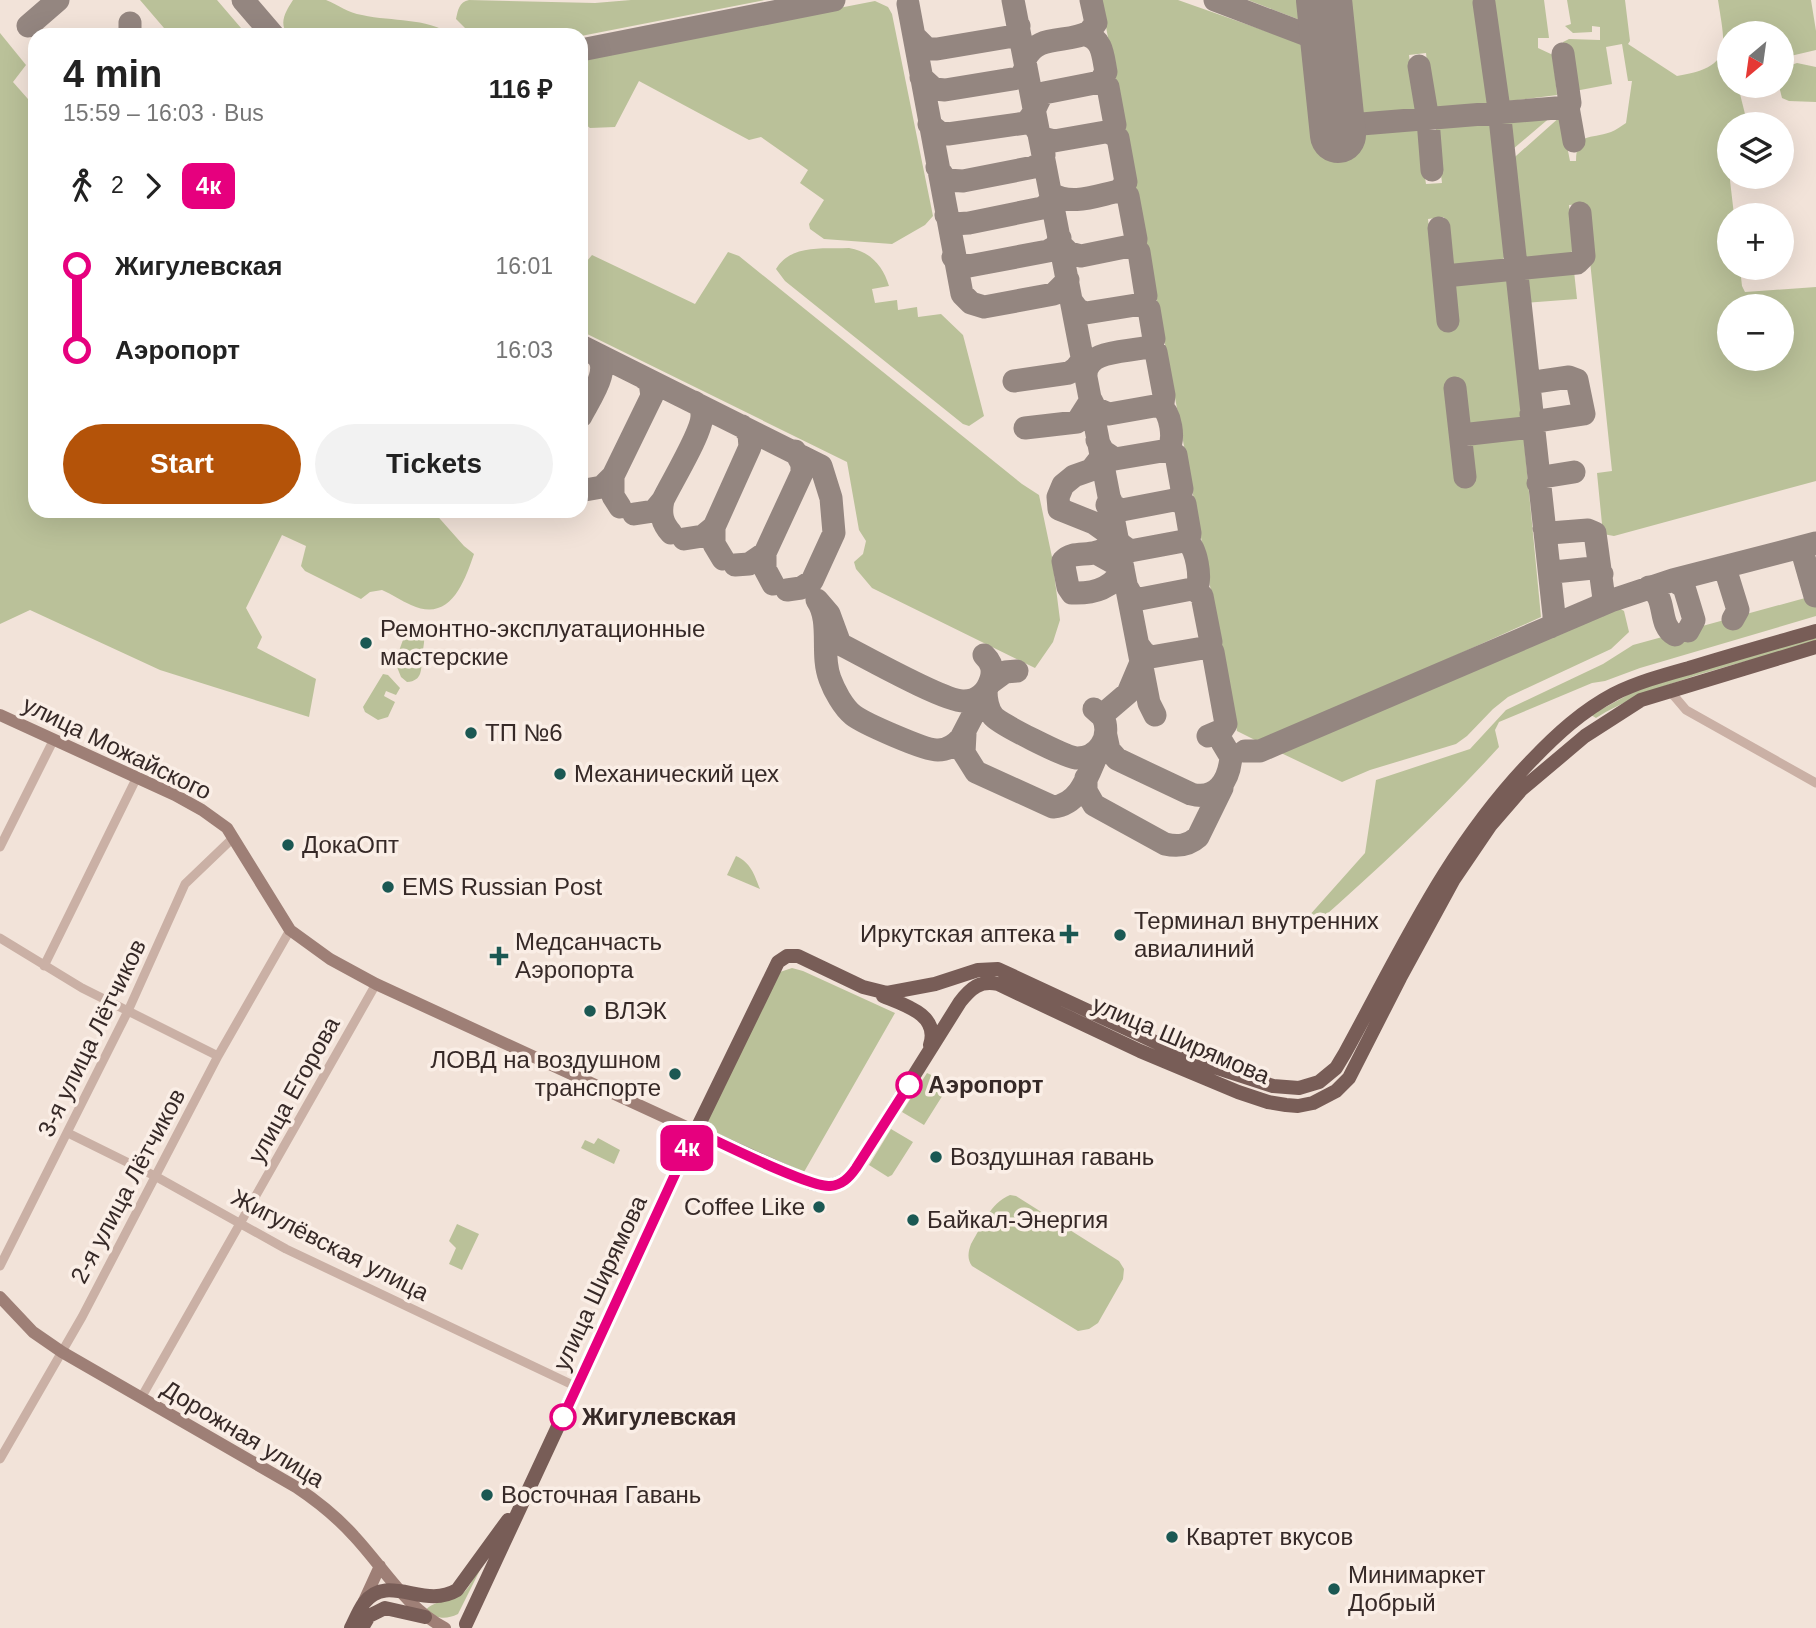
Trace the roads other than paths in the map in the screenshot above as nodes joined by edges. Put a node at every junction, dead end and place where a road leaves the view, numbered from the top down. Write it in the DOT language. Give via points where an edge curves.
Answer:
graph roads {
  1 [pos="1816,631"];
  2 [pos="1816,647"];
  3 [pos="1669,690"];
  4 [pos="1589,709"];
  5 [pos="0,715"];
  6 [pos="1602,723"];
  7 [pos="54,739"];
  8 [pos="1534,758"];
  9 [pos="1549,765"];
  10 [pos="137,777"];
  11 [pos="1816,783"];
  12 [pos="233,838"];
  13 [pos="0,847"];
  14 [pos="290,930"];
  15 [pos="0,938"];
  16 [pos="44,966"];
  17 [pos="376,984"];
  18 [pos="863,987"];
  19 [pos="128,1011"];
  20 [pos="218,1056"];
  21 [pos="926,1056"];
  22 [pos="695,1131"];
  23 [pos="68,1133"];
  24 [pos="155,1176"];
  25 [pos="241,1224"];
  26 [pos="0,1266"];
  27 [pos="0,1297"];
  28 [pos="62,1352"];
  29 [pos="577,1387"];
  30 [pos="141,1398"];
  31 [pos="0,1459"];
  32 [pos="527,1493"];
  33 [pos="380,1566"];
  34 [pos="403,1592"];
  35 [pos="363,1604"];
  36 [pos="425,1617"];
  37 [pos="465,1626"];
  38 [pos="351,1628"];
  39 [pos="362,1628"];
  40 [pos="445,1628"];
  1 -- 4 [label="main road, улица Ширямова" via="1647,680"];
  2 -- 3 [label="main road, улица Ширямова"];
  3 -- 6 [label="main road, улица Ширямова"];
  3 -- 11 [label="street" via="1686,710"];
  4 -- 6 [label="main road" via="1586,723 1593,727"];
  4 -- 8 [label="main road, улица Ширямова"];
  5 -- 7 [label="street, улица Можайского"];
  6 -- 9 [label="main road, улица Ширямова"];
  7 -- 10 [label="street, улица Можайского"];
  7 -- 13 [label="street"];
  8 -- 9 [label="main road" via="1553,746 1557,752"];
  8 -- 18 [label="main road, улица Ширямова" via="1488,807 1453,858 1336,1068 1311,1086 1273,1086 1206,1064 998,969 969,972 894,993"];
  9 -- 21 [label="main road, улица Ширямова" via="1503,810 1465,861 1349,1079 1325,1098 1298,1106 1238,1092 990,982 967,992"];
  10 -- 12 [label="street, улица Можайского" via="202,810"];
  10 -- 16 [label="street"];
  12 -- 14 [label="street, улица Можайского"];
  12 -- 19 [label="street, 3-я улица Лётчиков" via="185,884"];
  14 -- 17 [label="street, улица Можайского"];
  14 -- 20 [label="street, 2-я улица Лётчиков"];
  15 -- 16 [label="street"];
  16 -- 19 [label="street"];
  17 -- 22 [label="street, улица Можайского"];
  17 -- 25 [label="street, улица Егорова"];
  18 -- 21 [label="main road" via="924,1018 933,1036"];
  18 -- 22 [label="main road, улица Ширямова" via="798,956 778,962"];
  19 -- 20 [label="street"];
  19 -- 23 [label="street, 3-я улица Лётчиков"];
  20 -- 24 [label="street, 2-я улица Лётчиков"];
  21 -- 22 [label="main road, улица Ширямова" via="856,1168 841,1184 811,1183"];
  22 -- 29 [label="main road, улица Ширямова"];
  23 -- 24 [label="street, Жигулёвская улица"];
  23 -- 26 [label="street, 3-я улица Лётчиков"];
  24 -- 25 [label="street, Жигулёвская улица"];
  24 -- 28 [label="street, 2-я улица Лётчиков"];
  25 -- 29 [label="street, Жигулёвская улица"];
  25 -- 30 [label="street, улица Егорова"];
  27 -- 28 [label="street, Дорожная улица" via="33,1332"];
  28 -- 30 [label="street, Дорожная улица"];
  28 -- 31 [label="street, 2-я улица Лётчиков"];
  29 -- 32 [label="main road, улица Ширямова"];
  30 -- 33 [label="street, Дорожная улица" via="299,1489 336,1518"];
  32 -- 34 [label="main road" via="457,1590 440,1597"];
  32 -- 37 [label="main road"];
  33 -- 34 [label="street, Дорожная улица"];
  33 -- 35 [label="street"];
  34 -- 35 [label="main road" via="386,1589"];
  34 -- 36 [label="street, Дорожная улица"];
  35 -- 38 [label="main road"];
  36 -- 39 [label="main road" via="385,1608 369,1616"];
  36 -- 40 [label="street, Дорожная улица"];
}
